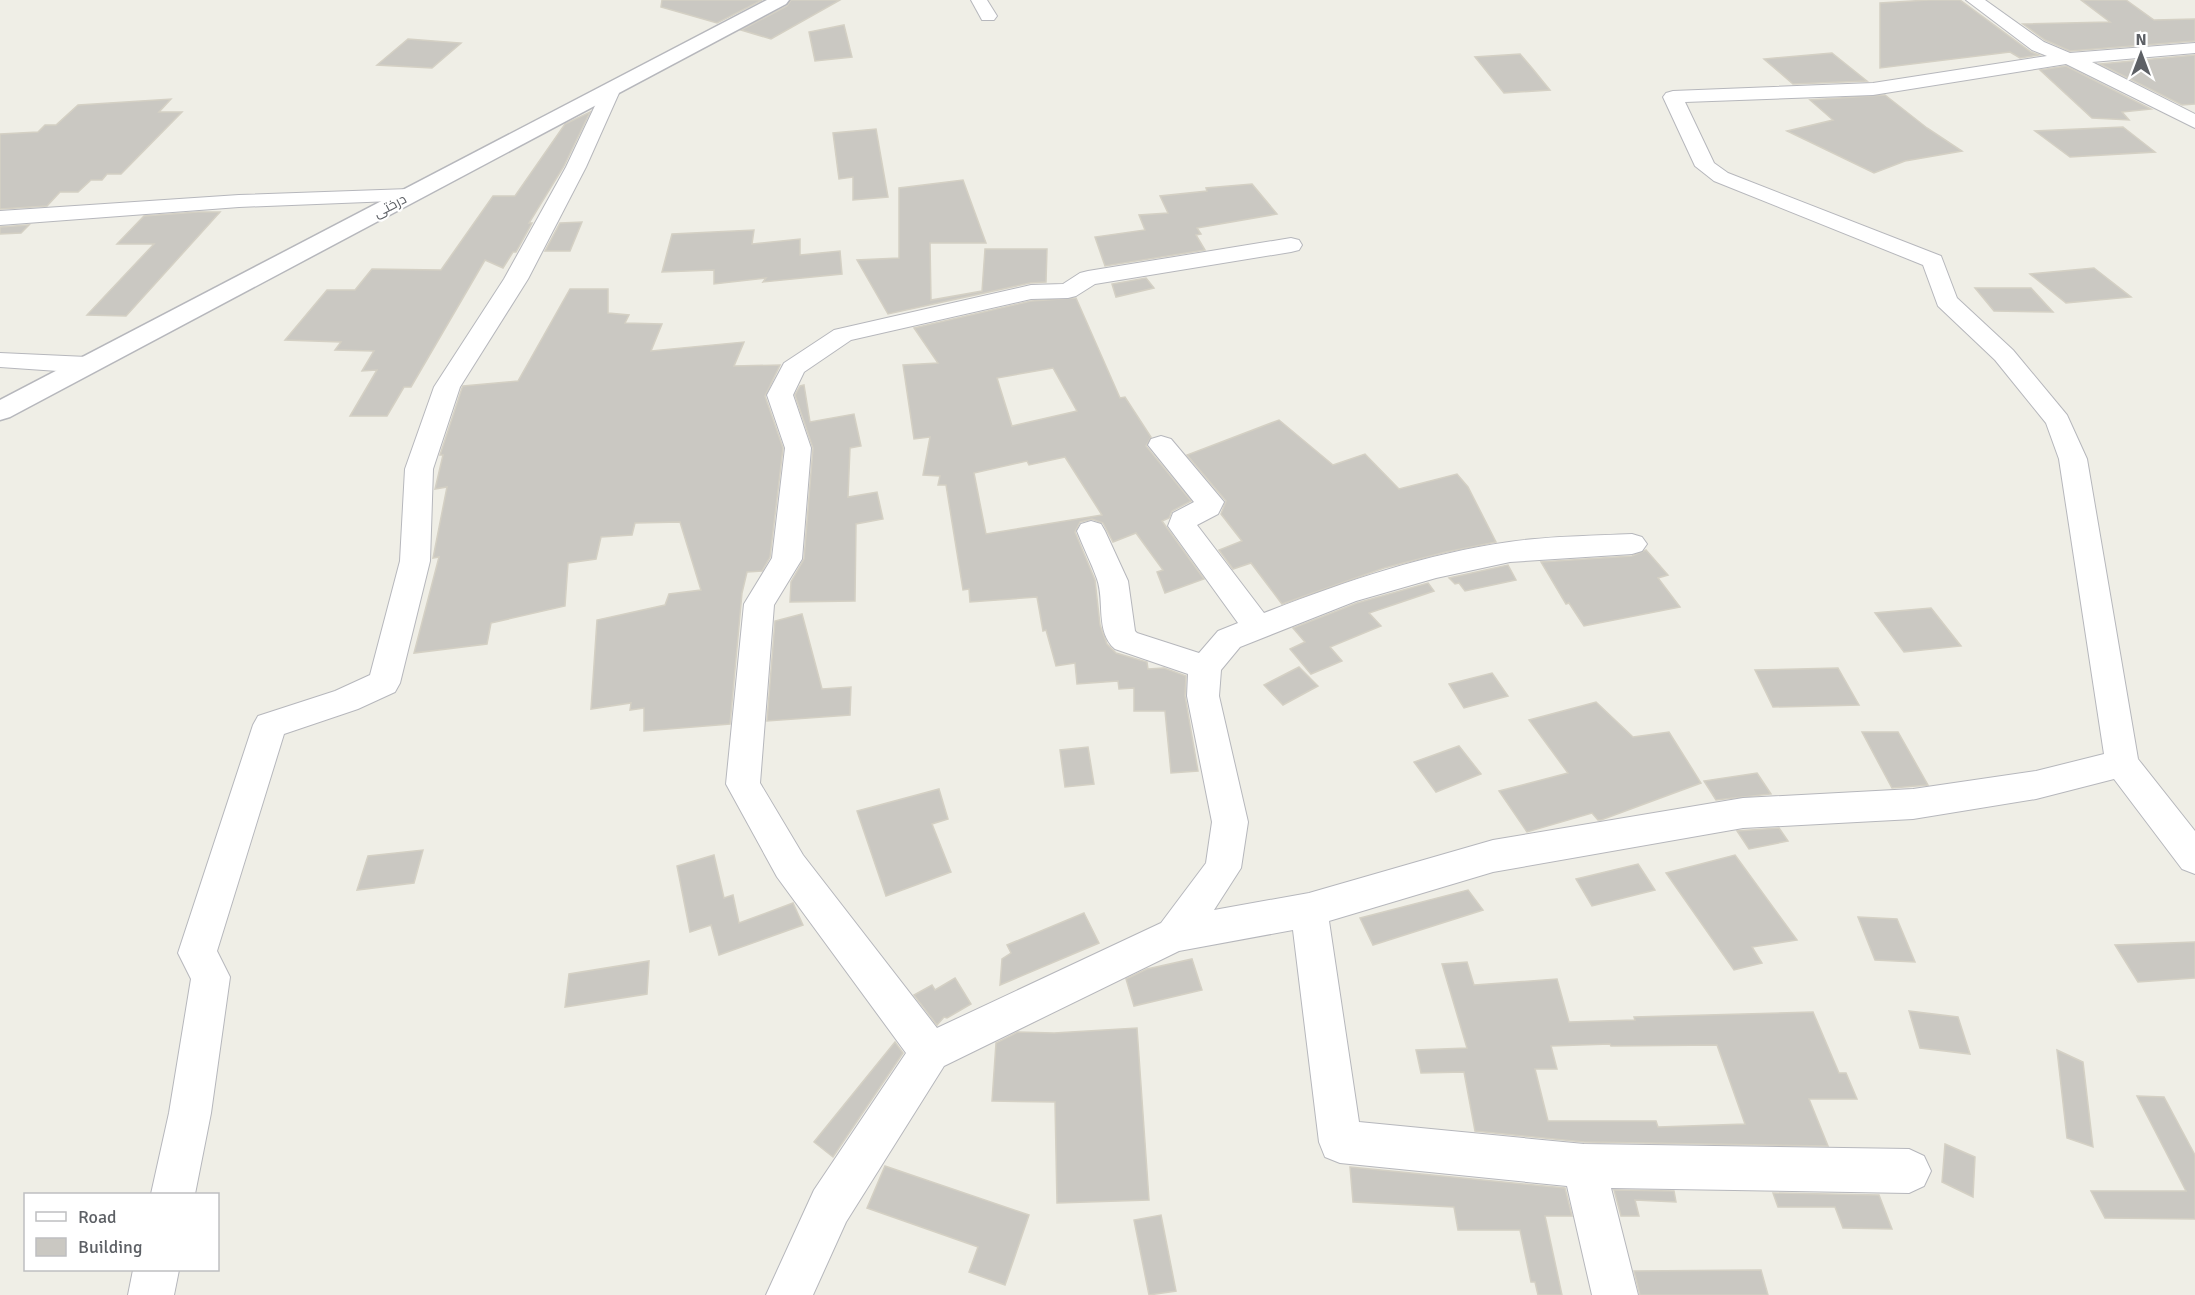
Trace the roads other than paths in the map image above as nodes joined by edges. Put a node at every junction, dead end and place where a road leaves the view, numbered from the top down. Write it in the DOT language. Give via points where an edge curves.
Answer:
graph roads {
  1 [pos="780,0"];
  2 [pos="979,0"];
  3 [pos="1974,0"];
  4 [pos="988,16"];
  5 [pos="2195,48"];
  6 [pos="2065,59"];
  7 [pos="610,93"];
  8 [pos="2195,122"];
  9 [pos="410,195"];
  10 [pos="0,219"];
  11 [pos="1291,245"];
  12 [pos="0,360"];
  13 [pos="87,365"];
  14 [pos="0,411"];
  15 [pos="1161,445"];
  16 [pos="1090,531"];
  17 [pos="1632,544"];
  18 [pos="1259,628"];
  19 [pos="1205,667"];
  20 [pos="2122,763"];
  21 [pos="2195,858"];
  22 [pos="1309,910"];
  23 [pos="1174,935"];
  24 [pos="930,1052"];
  25 [pos="1584,1166"];
  26 [pos="1909,1171"];
  27 [pos="172,1193"];
  28 [pos="156,1271"];
  29 [pos="151,1295"];
  30 [pos="789,1295"];
  31 [pos="1615,1295"];
  1 -- 7 [label="street, درختی"];
  2 -- 4 [label="street"];
  3 -- 6 [label="street" via="2038,46"];
  5 -- 6 [label="street"];
  6 -- 8 [label="street" via="2096,70"];
  6 -- 20 [label="street" via="1873,88 1673,97 1705,166 1721,177 1933,261 1946,301 2004,355 2058,421 2073,459"];
  7 -- 9 [label="street, درختی"];
  7 -- 27 [label="street" via="576,167 516,279 447,387 419,469 415,561 384,683 270,725 197,953 211,977 190,1113"];
  9 -- 10 [label="street" via="239,201"];
  9 -- 13 [label="street, درختی"];
  11 -- 24 [label="street" via="1088,278 1068,291 1031,292 843,335 794,368 780,395 798,448 795,481 787,559 759,604 743,784 790,866"];
  12 -- 13 [label="street"];
  13 -- 14 [label="street, درختی"];
  15 -- 18 [label="street" via="1210,502 1208,507 1183,520 1182,526"];
  16 -- 19 [label="street" via="1113,581 1120,636"];
  17 -- 18 [label="street" via="1510,552 1436,567 1346,593"];
  18 -- 19 [label="street" via="1229,639"];
  19 -- 23 [label="street" via="1203,696 1230,822 1223,867"];
  20 -- 21 [label="street"];
  20 -- 22 [label="street" via="2036,785 1924,802 1743,813 1493,856"];
  22 -- 23 [label="street"];
  22 -- 25 [label="street" via="1340,1142"];
  23 -- 24 [label="street"];
  24 -- 30 [label="street" via="830,1206"];
  25 -- 26 [label="street"];
  25 -- 31 [label="street"];
  28 -- 29 [label="street"];
}
